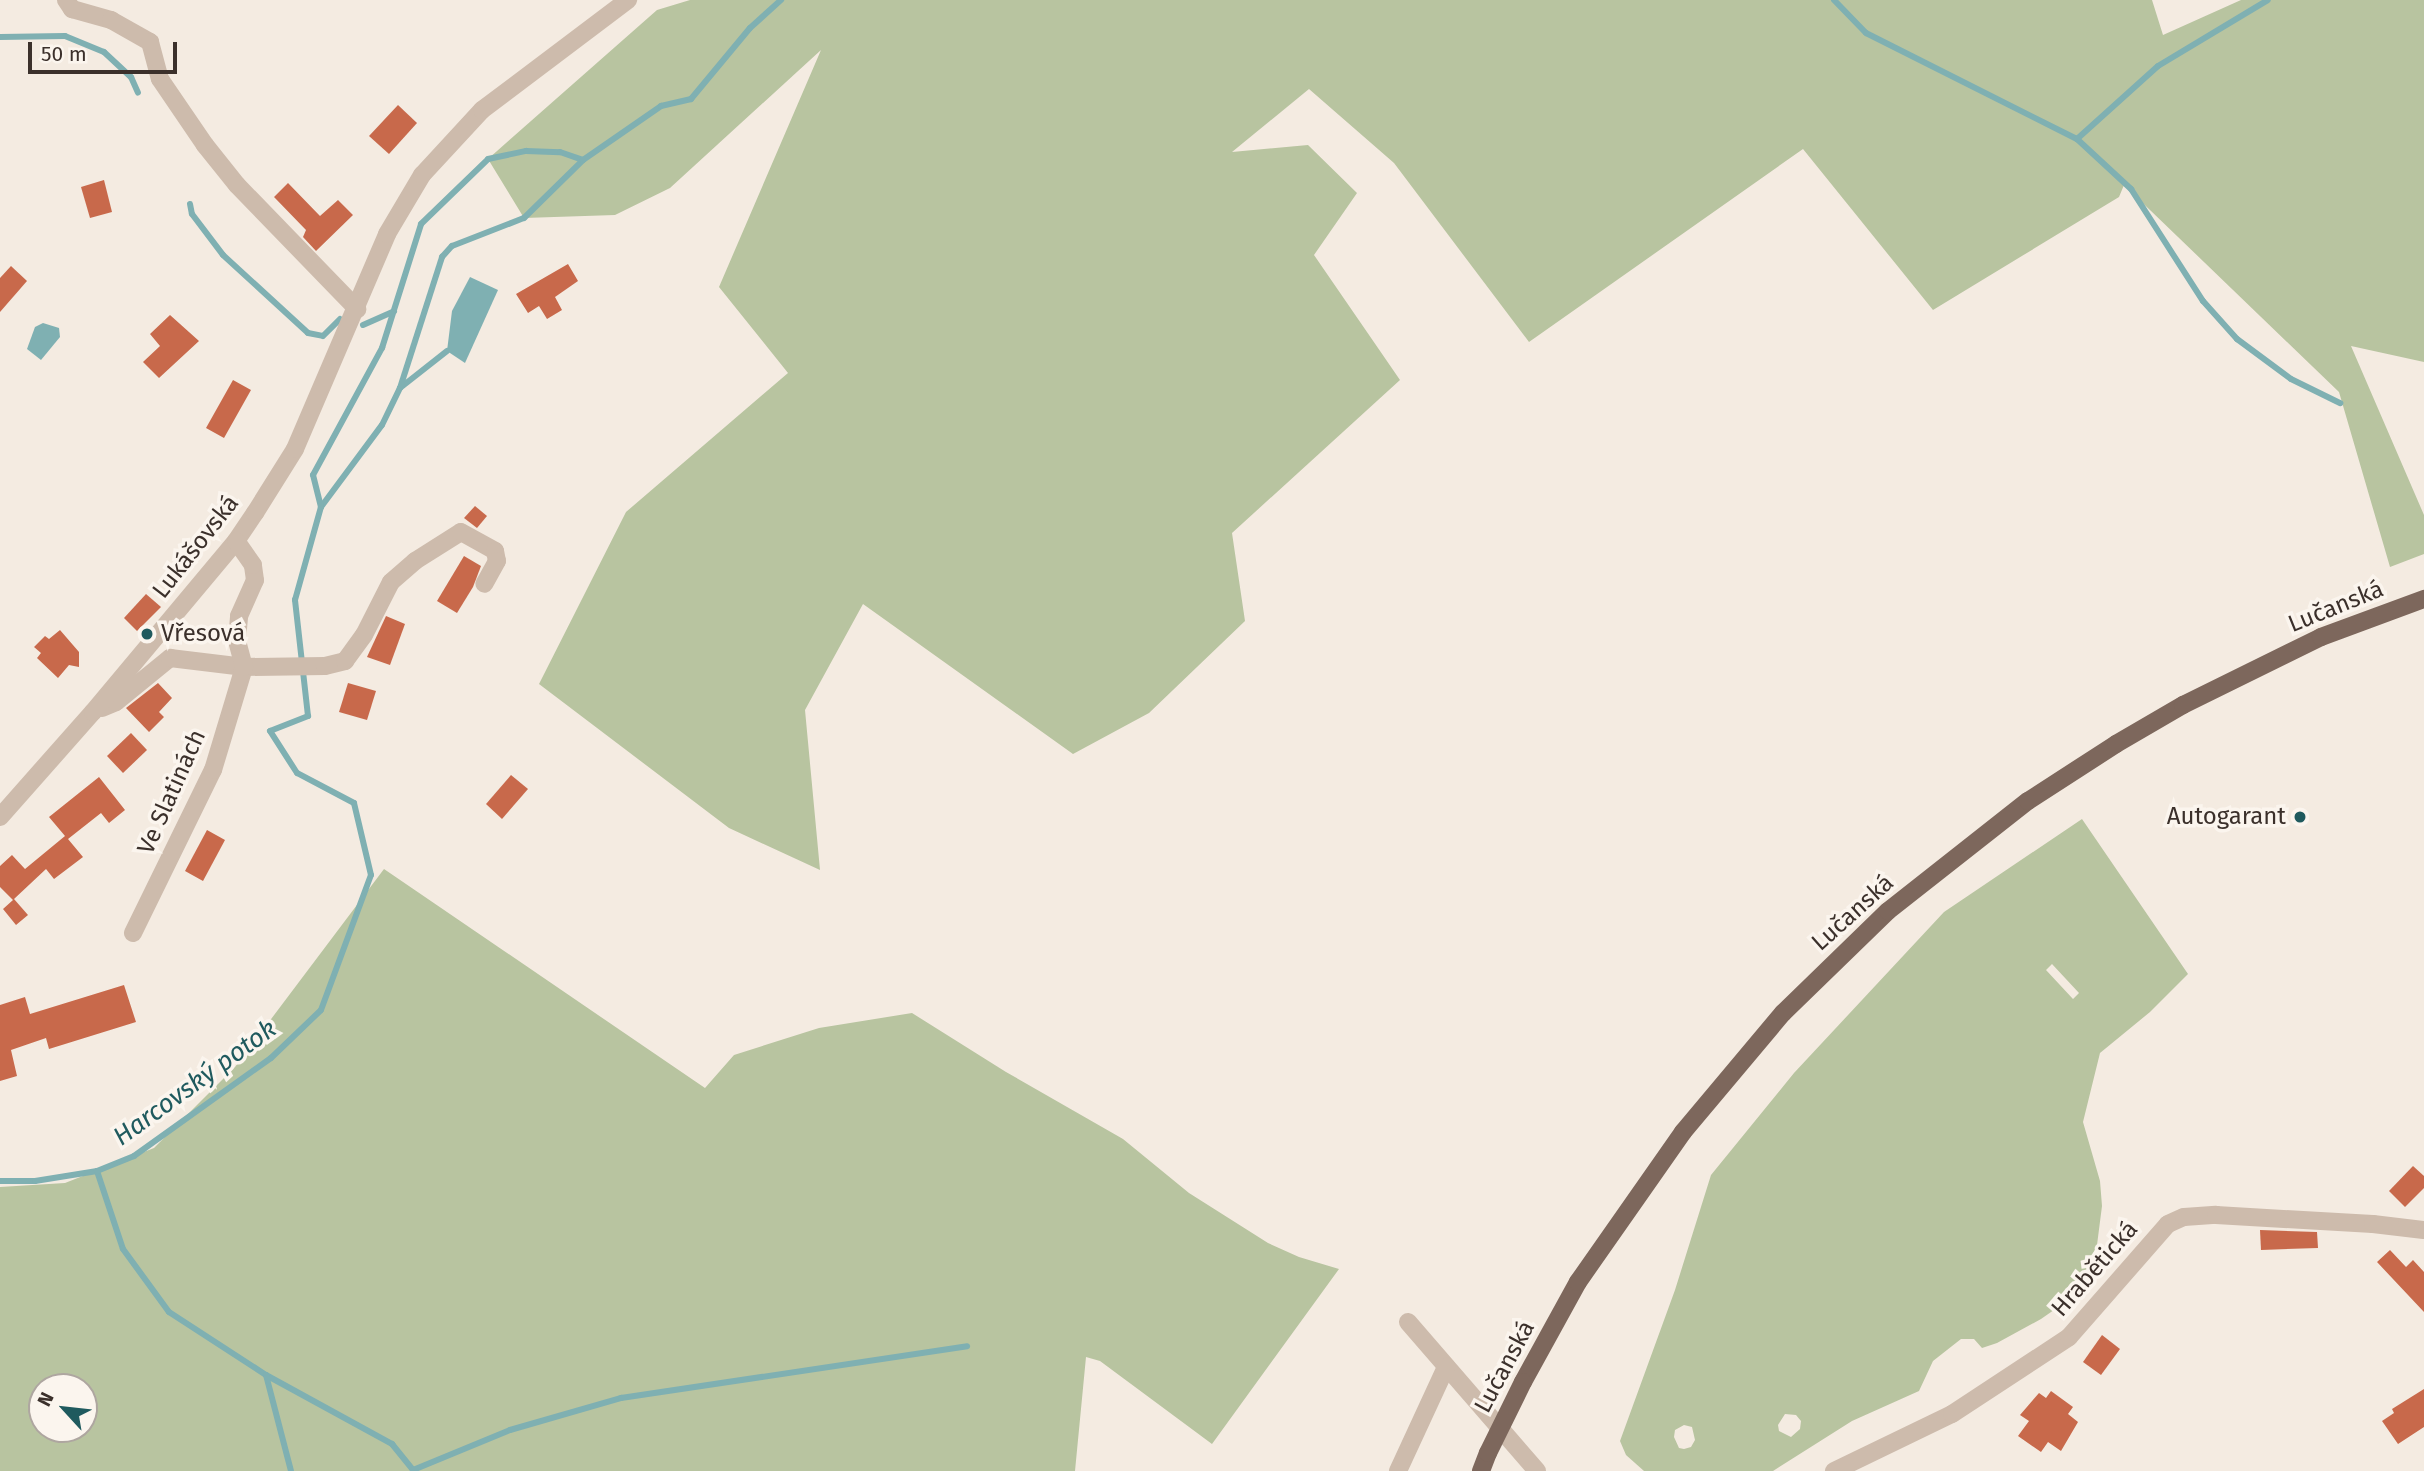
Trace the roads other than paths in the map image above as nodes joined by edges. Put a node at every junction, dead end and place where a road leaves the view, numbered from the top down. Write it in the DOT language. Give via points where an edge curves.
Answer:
graph roads {
  1 [pos="66,0"];
  2 [pos="628,0"];
  3 [pos="357,309"];
  4 [pos="236,541"];
  5 [pos="484,584"];
  6 [pos="2424,599"];
  7 [pos="244,667"];
  8 [pos="93,712"];
  9 [pos="0,817"];
  10 [pos="133,933"];
  11 [pos="2424,1230"];
  12 [pos="1408,1322"];
  13 [pos="1446,1367"];
  14 [pos="1398,1471"];
  15 [pos="1481,1471"];
  16 [pos="1537,1471"];
  17 [pos="1834,1471"];
  1 -- 3 [label="street" via="72,9 111,20 150,42 167,92 205,145 237,185"];
  2 -- 3 [label="street, Lukášovská" via="482,110 454,138 422,175 398,213"];
  3 -- 4 [label="street, Lukášovská" via="295,449"];
  4 -- 7 [label="street, Ve Slatinách" via="253,565 255,580 239,616 237,640"];
  4 -- 8 [label="street, Lukášovská"];
  5 -- 7 [label="street" via="497,561 495,551 461,532 391,582 345,661 325,666"];
  6 -- 15 [label="main road, Lučanská, bridge" via="2310,642 2183,705 2028,801 1888,911 1783,1013 1683,1132 1578,1282"];
  7 -- 8 [label="street" via="170,659 116,702"];
  7 -- 10 [label="street, Ve Slatinách" via="213,771"];
  8 -- 9 [label="street, Lukášovská"];
  11 -- 17 [label="street, Hrabětická" via="2216,1215 2184,1217 2168,1224 2069,1337 1952,1414"];
  12 -- 13 [label="street"];
  13 -- 14 [label="street"];
  13 -- 16 [label="street"];
}
